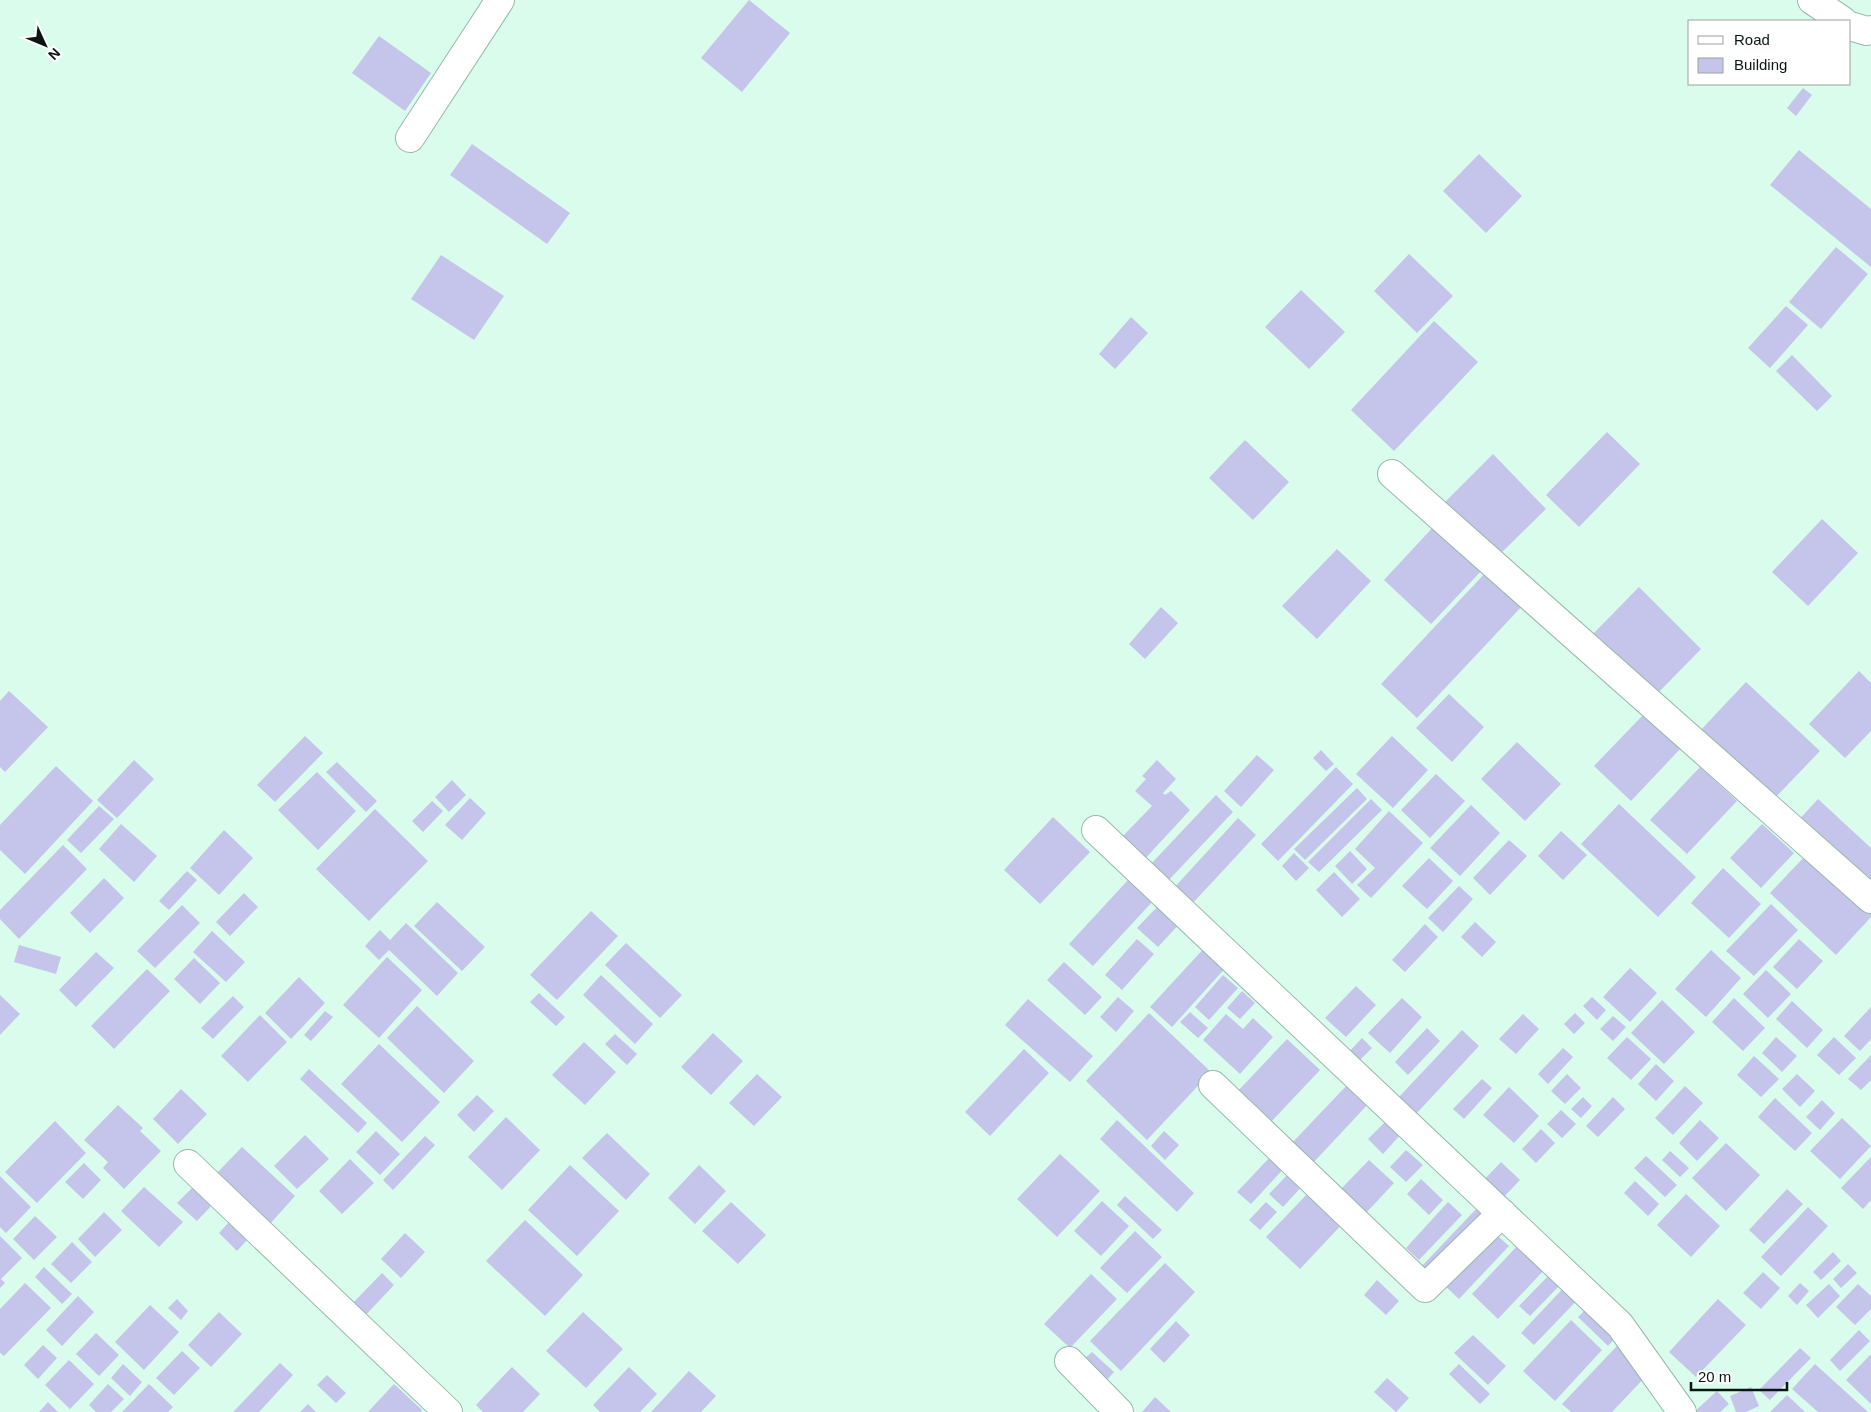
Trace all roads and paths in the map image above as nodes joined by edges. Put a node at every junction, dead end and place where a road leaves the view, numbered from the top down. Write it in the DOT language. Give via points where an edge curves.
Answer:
graph roads {
  1 [pos="500,0"];
  2 [pos="1812,0"];
  3 [pos="1842,20"];
  4 [pos="1851,26"];
  5 [pos="1871,30"];
  6 [pos="410,138"];
  7 [pos="1392,474"];
  8 [pos="1096,830"];
  9 [pos="1871,899"];
  10 [pos="1213,1085"];
  11 [pos="188,1164"];
  12 [pos="1502,1213"];
  13 [pos="1069,1361"];
  14 [pos="448,1412"];
  15 [pos="1119,1412"];
  16 [pos="1682,1412"];
  1 -- 6 [label="street"];
  2 -- 3 [label="street"];
  4 -- 5 [label="street"];
  7 -- 9 [label="street"];
  8 -- 12 [label="street"];
  10 -- 12 [label="street" via="1425,1288"];
  11 -- 14 [label="street"];
  12 -- 16 [label="street" via="1620,1325"];
  13 -- 15 [label="street"];
}
